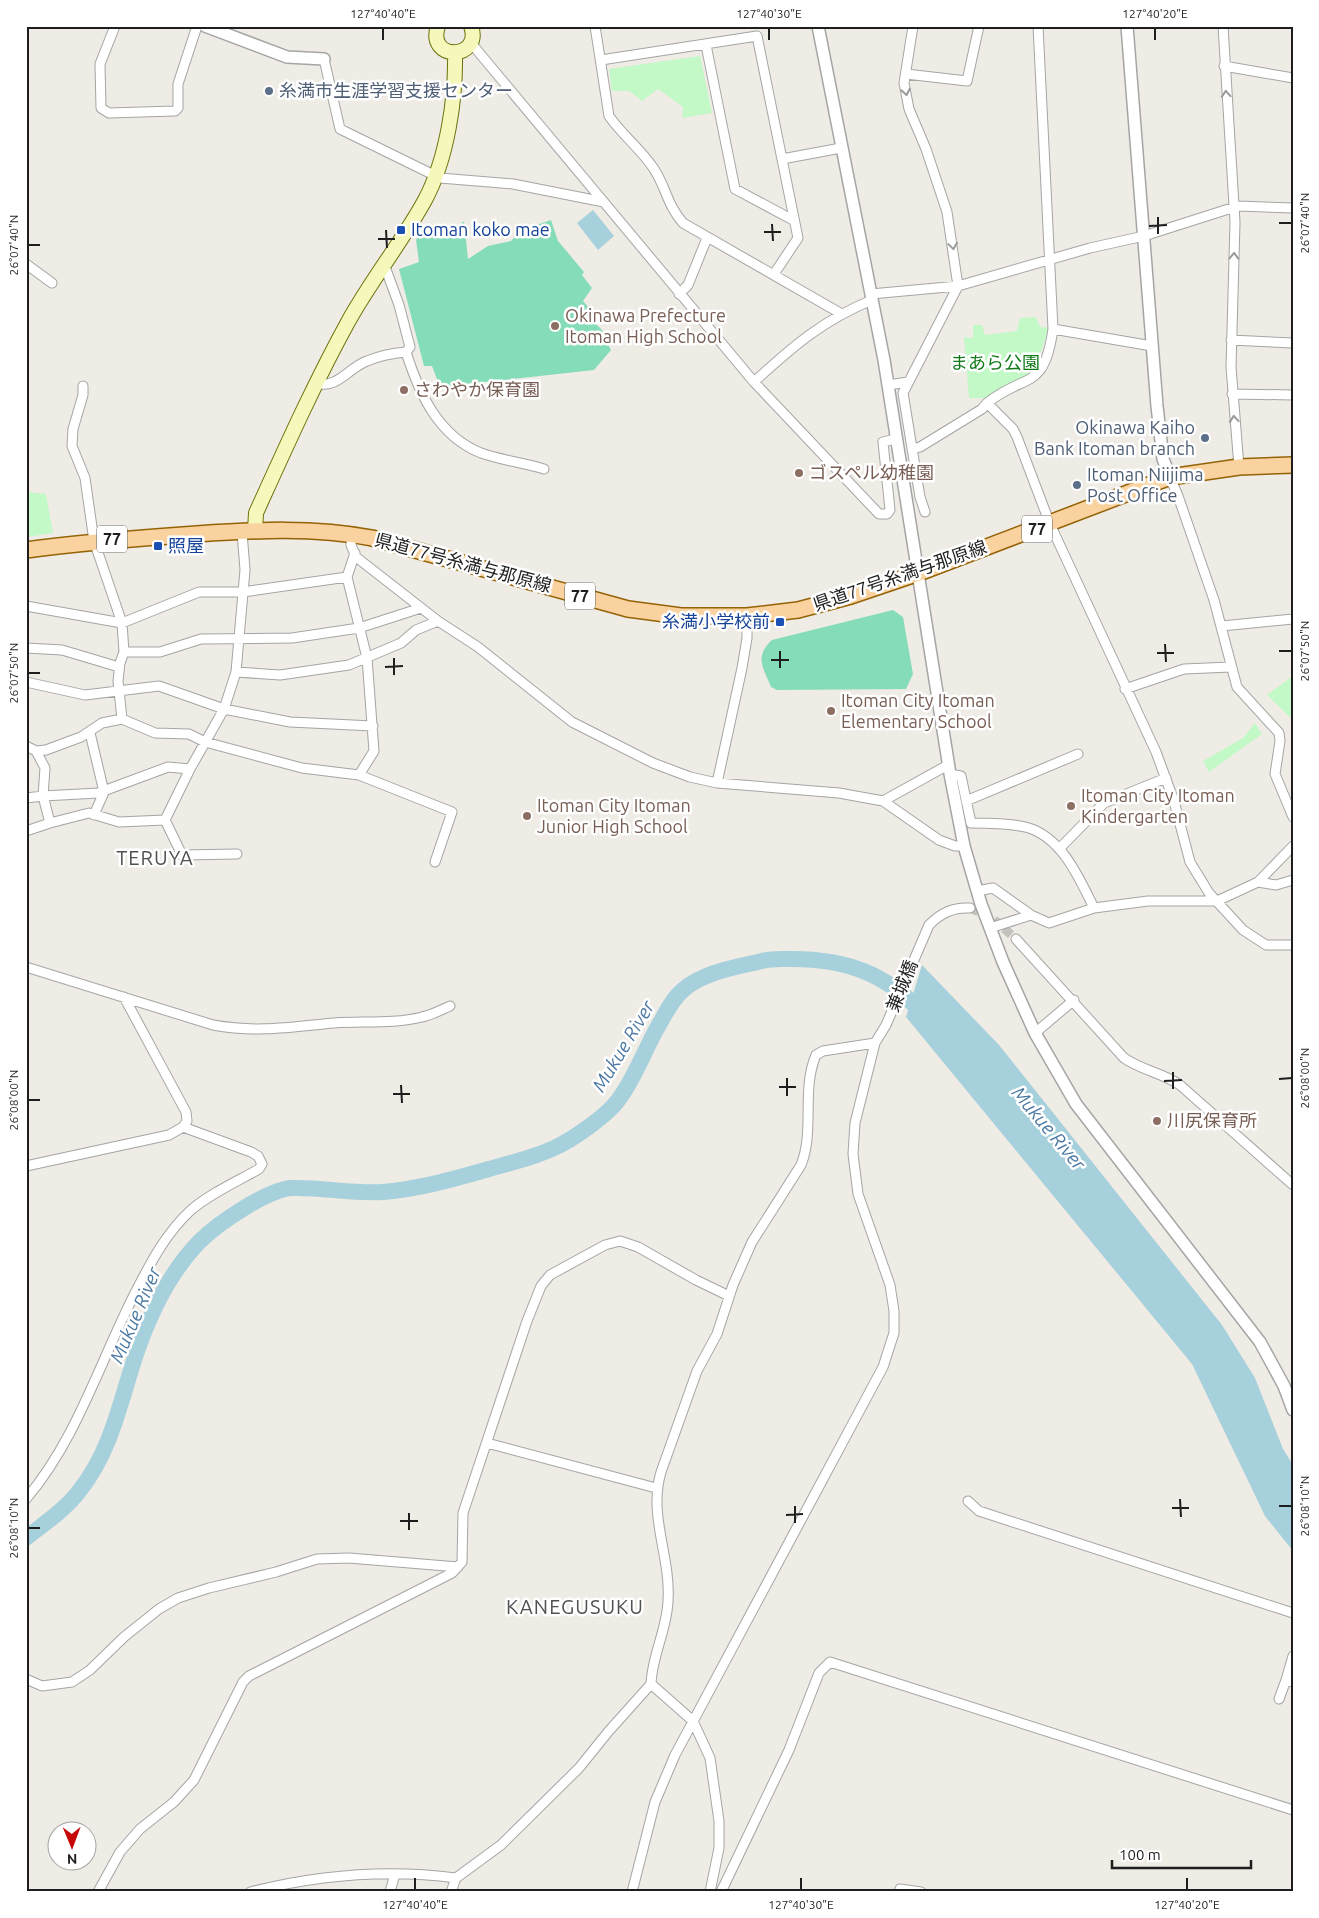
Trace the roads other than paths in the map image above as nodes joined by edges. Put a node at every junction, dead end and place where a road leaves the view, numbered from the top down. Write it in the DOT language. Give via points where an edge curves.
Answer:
graph roads {
  1 [pos="115,26"];
  2 [pos="197,26"];
  3 [pos="205,26"];
  4 [pos="438,26"];
  5 [pos="471,26"];
  6 [pos="595,26"];
  7 [pos="755,26"];
  8 [pos="818,26"];
  9 [pos="913,26"];
  10 [pos="979,26"];
  11 [pos="1038,26"];
  12 [pos="1127,26"];
  13 [pos="1223,26"];
  14 [pos="757,36"];
  15 [pos="471,43"];
  16 [pos="706,45"];
  17 [pos="455,53"];
  18 [pos="324,58"];
  19 [pos="601,60"];
  20 [pos="1224,66"];
  21 [pos="906,74"];
  22 [pos="1293,78"];
  23 [pos="842,148"];
  24 [pos="782,159"];
  25 [pos="435,175"];
  26 [pos="604,202"];
  27 [pos="1234,208"];
  28 [pos="1293,208"];
  29 [pos="793,220"];
  30 [pos="1144,236"];
  31 [pos="707,238"];
  32 [pos="1050,260"];
  33 [pos="26,264"];
  34 [pos="384,264"];
  35 [pos="774,274"];
  36 [pos="52,283"];
  37 [pos="958,286"];
  38 [pos="679,294"];
  39 [pos="871,297"];
  40 [pos="840,313"];
  41 [pos="1053,329"];
  42 [pos="1232,340"];
  43 [pos="1293,343"];
  44 [pos="1152,346"];
  45 [pos="406,352"];
  46 [pos="754,382"];
  47 [pos="908,382"];
  48 [pos="315,383"];
  49 [pos="888,385"];
  50 [pos="83,386"];
  51 [pos="1232,394"];
  52 [pos="1293,395"];
  53 [pos="987,403"];
  54 [pos="896,439"];
  55 [pos="912,449"];
  56 [pos="1293,465"];
  57 [pos="1239,467"];
  58 [pos="544,469"];
  59 [pos="1170,477"];
  60 [pos="925,512"];
  61 [pos="1050,524"];
  62 [pos="248,531"];
  63 [pos="352,534"];
  64 [pos="94,541"];
  65 [pos="26,550"];
  66 [pos="355,553"];
  67 [pos="916,574"];
  68 [pos="347,577"];
  69 [pos="243,592"];
  70 [pos="26,606"];
  71 [pos="421,608"];
  72 [pos="747,616"];
  73 [pos="1293,619"];
  74 [pos="438,621"];
  75 [pos="122,623"];
  76 [pos="1222,626"];
  77 [pos="359,628"];
  78 [pos="239,639"];
  79 [pos="26,648"];
  80 [pos="124,652"];
  81 [pos="367,658"];
  82 [pos="120,667"];
  83 [pos="1232,667"];
  84 [pos="236,672"];
  85 [pos="26,682"];
  86 [pos="119,689"];
  87 [pos="1125,689"];
  88 [pos="224,709"];
  89 [pos="122,719"];
  90 [pos="372,726"];
  91 [pos="90,733"];
  92 [pos="205,742"];
  93 [pos="26,746"];
  94 [pos="36,751"];
  95 [pos="1078,754"];
  96 [pos="190,769"];
  97 [pos="949,770"];
  98 [pos="359,776"];
  99 [pos="1166,778"];
  100 [pos="717,783"];
  101 [pos="104,792"];
  102 [pos="44,796"];
  103 [pos="26,798"];
  104 [pos="883,801"];
  105 [pos="966,801"];
  106 [pos="94,815"];
  107 [pos="1293,817"];
  108 [pos="165,820"];
  109 [pos="50,823"];
  110 [pos="26,831"];
  111 [pos="964,846"];
  112 [pos="1293,846"];
  113 [pos="1059,849"];
  114 [pos="238,854"];
  115 [pos="435,862"];
  116 [pos="1293,880"];
  117 [pos="1258,882"];
  118 [pos="977,891"];
  119 [pos="1217,901"];
  120 [pos="970,908"];
  121 [pos="1094,908"];
  122 [pos="1031,915"];
  123 [pos="990,928"];
  124 [pos="1016,939"];
  125 [pos="1293,945"];
  126 [pos="26,967"];
  127 [pos="124,997"];
  128 [pos="1074,1000"];
  129 [pos="450,1006"];
  130 [pos="1035,1033"];
  131 [pos="876,1043"];
  132 [pos="184,1126"];
  133 [pos="26,1166"];
  134 [pos="1293,1185"];
  135 [pos="729,1296"];
  136 [pos="1293,1410"];
  137 [pos="487,1443"];
  138 [pos="656,1488"];
  139 [pos="26,1499"];
  140 [pos="968,1501"];
  141 [pos="458,1567"];
  142 [pos="1293,1613"];
  143 [pos="1293,1656"];
  144 [pos="26,1680"];
  145 [pos="1289,1681"];
  146 [pos="651,1684"];
  147 [pos="1279,1699"];
  148 [pos="693,1721"];
  149 [pos="1293,1810"];
  150 [pos="395,1874"];
  151 [pos="456,1878"];
  152 [pos="98,1892"];
  153 [pos="250,1892"];
  154 [pos="390,1892"];
  155 [pos="452,1892"];
  156 [pos="632,1892"];
  157 [pos="710,1892"];
  158 [pos="720,1892"];
  159 [pos="899,1892"];
  160 [pos="921,1892"];
  1 -- 2 [label="street" via="100,64 101,108 109,113 174,112 178,108 178,84"];
  3 -- 18 [label="street" via="287,57"];
  4 -- 17 [label="main road" via="439,45"];
  5 -- 15 [label="main road"];
  6 -- 19 [label="street"];
  7 -- 14 [label="street"];
  8 -- 23 [label="street"];
  9 -- 21 [label="street"];
  10 -- 21 [label="street" via="967,81"];
  11 -- 32 [label="street"];
  12 -- 30 [label="street"];
  13 -- 20 [label="street"];
  14 -- 16 [label="street"];
  14 -- 24 [label="street"];
  15 -- 17 [label="main road"];
  15 -- 26 [label="street"];
  16 -- 19 [label="street"];
  16 -- 29 [label="street" via="735,189"];
  17 -- 25 [label="main road" via="452,102"];
  18 -- 25 [label="street" via="340,129"];
  19 -- 31 [label="street" via="609,116 644,154 656,172 672,210 683,223"];
  20 -- 22 [label="street"];
  27 -- 20 [label="street, one-way"];
  21 -- 37 [label="street, one-way" via="904,83 909,109 948,212"];
  23 -- 24 [label="street"];
  23 -- 39 [label="street"];
  24 -- 29 [label="street"];
  25 -- 26 [label="street" via="513,184"];
  25 -- 34 [label="main road" via="425,199"];
  26 -- 38 [label="street"];
  27 -- 28 [label="street"];
  27 -- 30 [label="street"];
  42 -- 27 [label="street, one-way"];
  29 -- 35 [label="street" via="798,238"];
  30 -- 32 [label="street"];
  30 -- 44 [label="street"];
  31 -- 35 [label="street"];
  31 -- 38 [label="street" via="688,285"];
  32 -- 37 [label="street"];
  32 -- 41 [label="street"];
  33 -- 36 [label="street"];
  34 -- 45 [label="street" via="410,347"];
  34 -- 48 [label="main road"];
  35 -- 40 [label="street"];
  37 -- 39 [label="street"];
  37 -- 47 [label="street"];
  38 -- 46 [label="street"];
  39 -- 40 [label="street"];
  39 -- 49 [label="street"];
  40 -- 46 [label="street" via="793,346"];
  41 -- 44 [label="street"];
  41 -- 53 [label="street" via="1049,353 1032,380 998,394"];
  42 -- 43 [label="street"];
  42 -- 51 [label="street"];
  44 -- 59 [label="street" via="1162,453"];
  45 -- 48 [label="street" via="367,361 332,384"];
  45 -- 58 [label="street" via="421,393 447,431 481,453"];
  46 -- 54 [label="street" via="879,514 887,514 890,510 883,442"];
  47 -- 49 [label="street"];
  47 -- 55 [label="street" via="903,393"];
  48 -- 62 [label="main road"];
  49 -- 54 [label="street"];
  50 -- 64 [label="street" via="72,429 72,446 85,478"];
  51 -- 52 [label="street"];
  57 -- 51 [label="street, one-way"];
  53 -- 55 [label="street" via="982,409"];
  53 -- 61 [label="street" via="1013,429"];
  54 -- 67 [label="street"];
  55 -- 60 [label="street"];
  56 -- 57 [label="main road, 県道77号糸満与那原線 / 77"];
  57 -- 59 [label="main road, 県道77号糸満与那原線 / 77"];
  59 -- 61 [label="main road, 県道77号糸満与那原線 / 77"];
  59 -- 76 [label="street"];
  61 -- 67 [label="main road, 県道77号糸満与那原線 / 77"];
  61 -- 87 [label="street"];
  62 -- 63 [label="main road, 県道77号糸満与那原線 / 77"];
  62 -- 64 [label="main road, 県道77号糸満与那原線 / 77"];
  62 -- 69 [label="street"];
  63 -- 66 [label="street" via="351,545"];
  63 -- 72 [label="main road, 県道77号糸満与那原線 / 77" via="635,610 687,616"];
  64 -- 65 [label="main road, 県道77号糸満与那原線 / 77"];
  64 -- 75 [label="street"];
  66 -- 68 [label="street"];
  66 -- 71 [label="street"];
  67 -- 72 [label="main road, 県道77号糸満与那原線 / 77" via="815,606"];
  67 -- 97 [label="street"];
  68 -- 69 [label="street"];
  68 -- 77 [label="street"];
  69 -- 75 [label="street" via="199,592"];
  69 -- 78 [label="street"];
  70 -- 75 [label="street"];
  71 -- 74 [label="street"];
  71 -- 77 [label="street"];
  72 -- 100 [label="street" via="742,668"];
  73 -- 76 [label="street"];
  74 -- 81 [label="street"];
  74 -- 100 [label="street" via="478,647 580,726 653,763"];
  75 -- 80 [label="street"];
  76 -- 83 [label="street"];
  77 -- 78 [label="street" via="292,638"];
  77 -- 81 [label="street"];
  78 -- 80 [label="street" via="202,639 160,652"];
  78 -- 84 [label="street"];
  79 -- 82 [label="street" via="62,650"];
  80 -- 82 [label="street"];
  81 -- 84 [label="street" via="326,669 280,675"];
  81 -- 90 [label="street"];
  82 -- 86 [label="street"];
  83 -- 87 [label="street" via="1184,669"];
  83 -- 107 [label="street" via="1237,687 1279,733 1275,774"];
  84 -- 88 [label="street"];
  85 -- 86 [label="street" via="85,695"];
  86 -- 88 [label="street" via="159,686"];
  86 -- 89 [label="street"];
  87 -- 99 [label="street"];
  88 -- 90 [label="street" via="290,722"];
  88 -- 92 [label="street"];
  89 -- 91 [label="street" via="102,723"];
  89 -- 92 [label="street" via="155,733 189,734"];
  90 -- 98 [label="street" via="374,751"];
  91 -- 94 [label="street" via="65,744"];
  91 -- 101 [label="street"];
  92 -- 96 [label="street"];
  92 -- 98 [label="street" via="302,768"];
  93 -- 94 [label="street"];
  94 -- 102 [label="street" via="45,768"];
  95 -- 105 [label="street"];
  96 -- 101 [label="street" via="168,767"];
  96 -- 108 [label="street"];
  97 -- 104 [label="street"];
  97 -- 105 [label="street" via="962,776"];
  97 -- 111 [label="street"];
  98 -- 115 [label="street" via="452,812"];
  99 -- 113 [label="street" via="1104,803"];
  99 -- 119 [label="street" via="1190,862"];
  100 -- 104 [label="street" via="839,793"];
  101 -- 102 [label="street"];
  101 -- 106 [label="street"];
  102 -- 103 [label="street"];
  102 -- 109 [label="street"];
  104 -- 111 [label="street" via="939,840"];
  105 -- 113 [label="street" via="970,823 1030,829"];
  106 -- 108 [label="street" via="119,822"];
  106 -- 109 [label="street" via="89,813"];
  108 -- 114 [label="street" via="182,855"];
  109 -- 110 [label="street"];
  111 -- 118 [label="street"];
  112 -- 117 [label="street"];
  113 -- 121 [label="street" via="1080,879"];
  116 -- 117 [label="street" via="1276,885"];
  117 -- 119 [label="street"];
  118 -- 122 [label="street" via="994,888"];
  118 -- 123 [label="street"];
  119 -- 121 [label="street" via="1148,901"];
  119 -- 125 [label="street" via="1243,930 1266,944"];
  120 -- 131 [label="street, 兼城橋" via="955,909 937,917 929,926"];
  121 -- 122 [label="street" via="1049,923"];
  122 -- 123 [label="street"];
  123 -- 130 [label="street"];
  124 -- 128 [label="street"];
  126 -- 127 [label="street"];
  127 -- 129 [label="street" via="213,1025 264,1031 423,1017"];
  127 -- 132 [label="street" via="186,1112"];
  128 -- 130 [label="street"];
  128 -- 134 [label="street" via="1124,1058 1180,1085"];
  130 -- 136 [label="street" via="1076,1104 1260,1342"];
  131 -- 135 [label="street" via="823,1051 816,1055 810,1076 806,1152 802,1165 752,1242"];
  131 -- 148 [label="street, 兼城橋" via="852,1154 858,1194 890,1285 894,1333 883,1367"];
  132 -- 133 [label="street" via="169,1135"];
  132 -- 139 [label="street" via="251,1152 262,1164 259,1169 192,1210 171,1232 152,1259 57,1459"];
  135 -- 137 [label="street" via="620,1240 550,1275 540,1286"];
  135 -- 138 [label="street" via="717,1334 696,1371"];
  137 -- 138 [label="street"];
  137 -- 141 [label="street" via="463,1513 464,1556"];
  138 -- 146 [label="street" via="668,1603"];
  140 -- 142 [label="street" via="980,1511"];
  141 -- 144 [label="street" via="349,1558 317,1559 178,1598 159,1609 72,1682 42,1686"];
  141 -- 152 [label="street" via="452,1573 249,1676 194,1780 174,1802 140,1829 120,1852"];
  143 -- 145 [label="street"];
  145 -- 147 [label="street"];
  146 -- 148 [label="street"];
  146 -- 151 [label="street" via="573,1775 501,1845"];
  148 -- 156 [label="street, 兼城橋" via="655,1802"];
  148 -- 157 [label="street" via="710,1758 719,1821 719,1848"];
  149 -- 158 [label="street" via="830,1662 819,1673 789,1750"];
  150 -- 151 [label="street"];
  150 -- 153 [label="street" via="317,1878"];
  150 -- 154 [label="street"];
  151 -- 155 [label="street"];
  159 -- 160 [label="street" via="900,1889"];
}
